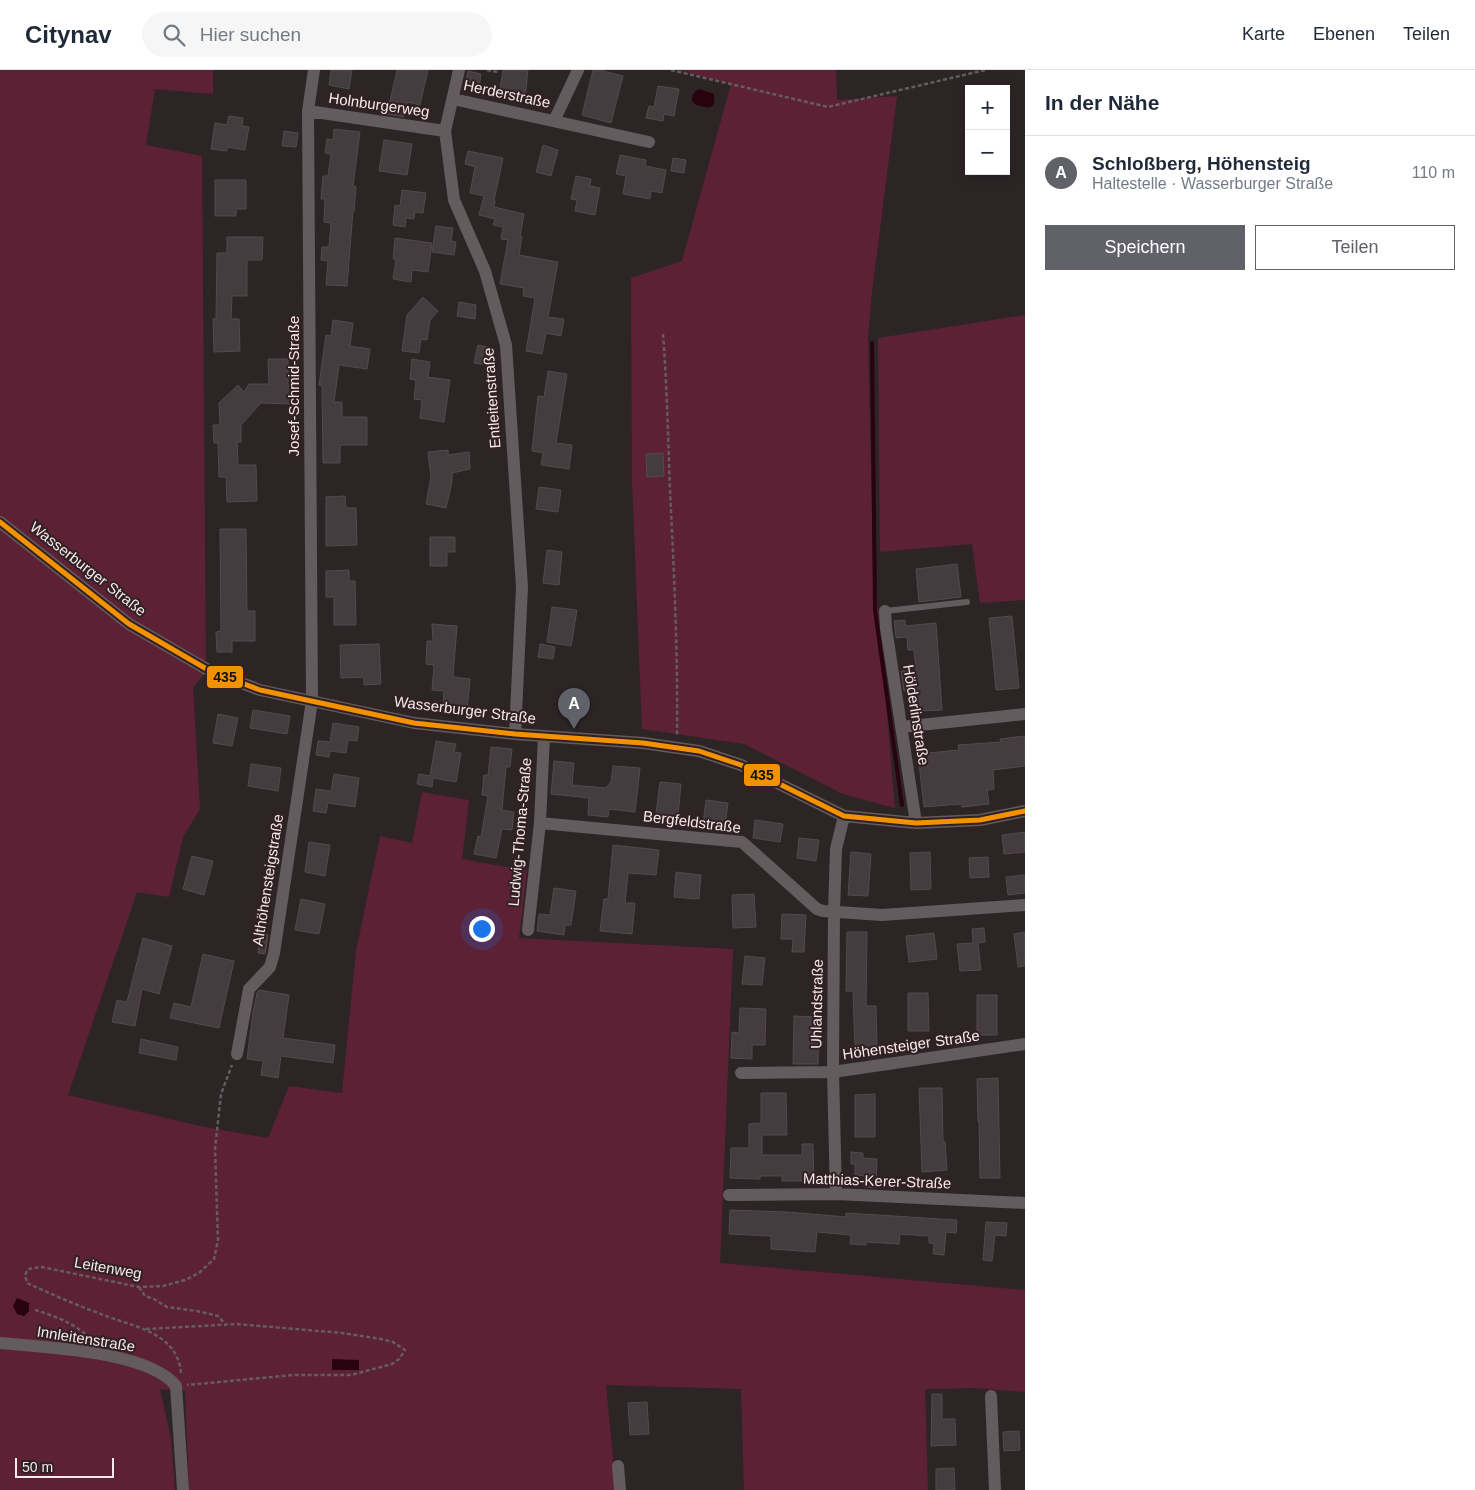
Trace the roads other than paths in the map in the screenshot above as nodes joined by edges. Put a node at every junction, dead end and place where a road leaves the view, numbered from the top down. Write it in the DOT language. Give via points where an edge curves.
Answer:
graph roads {
  1 [pos="314,70"];
  2 [pos="459,70"];
  3 [pos="578,70"];
  4 [pos="453,99"];
  5 [pos="308,111"];
  6 [pos="554,121"];
  7 [pos="445,132"];
  8 [pos="648,142"];
  9 [pos="0,522"];
  10 [pos="968,602"];
  11 [pos="885,611"];
  12 [pos="312,701"];
  13 [pos="1025,714"];
  14 [pos="901,727"];
  15 [pos="515,734"];
  16 [pos="544,736"];
  17 [pos="1025,811"];
  18 [pos="844,816"];
  19 [pos="540,823"];
  20 [pos="916,823"];
  21 [pos="1025,905"];
  22 [pos="834,912"];
  23 [pos="528,930"];
  24 [pos="1025,1044"];
  25 [pos="237,1054"];
  26 [pos="833,1072"];
  27 [pos="741,1074"];
  28 [pos="836,1194"];
  29 [pos="729,1195"];
  30 [pos="1025,1203"];
  31 [pos="0,1343"];
  32 [pos="991,1396"];
  33 [pos="618,1466"];
  34 [pos="183,1490"];
  35 [pos="620,1490"];
  36 [pos="996,1490"];
  1 -- 5 [label="street, Josef-Schmid-Straße"];
  2 -- 4 [label="street, Entleitenstraße"];
  3 -- 6 [label="street, Herderstraße"];
  4 -- 6 [label="street, Herderstraße"];
  4 -- 7 [label="street, Entleitenstraße"];
  5 -- 7 [label="street, Holnburgerweg"];
  5 -- 12 [label="street, Josef-Schmid-Straße"];
  6 -- 8 [label="street, Herderstraße"];
  7 -- 15 [label="street, Entleitenstraße" via="454,200 485,271 506,345 522,587"];
  9 -- 12 [label="street, Wasserburger Straße" via="129,624 210,672 260,690"];
  10 -- 11 [label="lane"];
  11 -- 14 [label="street, Hölderlinstraße"];
  12 -- 15 [label="street, Wasserburger Straße" via="414,723"];
  12 -- 25 [label="street, Althöhensteigstraße" via="274,953 270,967 250,989"];
  13 -- 14 [label="street"];
  14 -- 20 [label="street, Hölderlinstraße"];
  15 -- 16 [label="street, Wasserburger Straße"];
  16 -- 18 [label="street, Wasserburger Straße" via="643,743 699,751 742,765"];
  16 -- 19 [label="street, Ludwig-Thoma-Straße"];
  17 -- 20 [label="street, Wasserburger Straße" via="980,820"];
  18 -- 20 [label="street, Wasserburger Straße"];
  18 -- 22 [label="street, Uhlandstraße" via="836,849"];
  19 -- 22 [label="street, Bergfeldstraße" via="742,842 817,909"];
  19 -- 23 [label="street, Ludwig-Thoma-Straße"];
  21 -- 22 [label="street, Bergfeldstraße" via="882,915"];
  22 -- 26 [label="street, Uhlandstraße"];
  24 -- 26 [label="street, Höhensteiger Straße"];
  26 -- 27 [label="street, Höhensteiger Straße"];
  26 -- 28 [label="street, Uhlandstraße"];
  28 -- 29 [label="street, Matthias-Kerer-Straße"];
  28 -- 30 [label="street, Matthias-Kerer-Straße"];
  31 -- 34 [label="street, Innleitenstraße" via="133,1362 170,1379 176,1386"];
  32 -- 36 [label="street"];
  33 -- 35 [label="street"];
}
